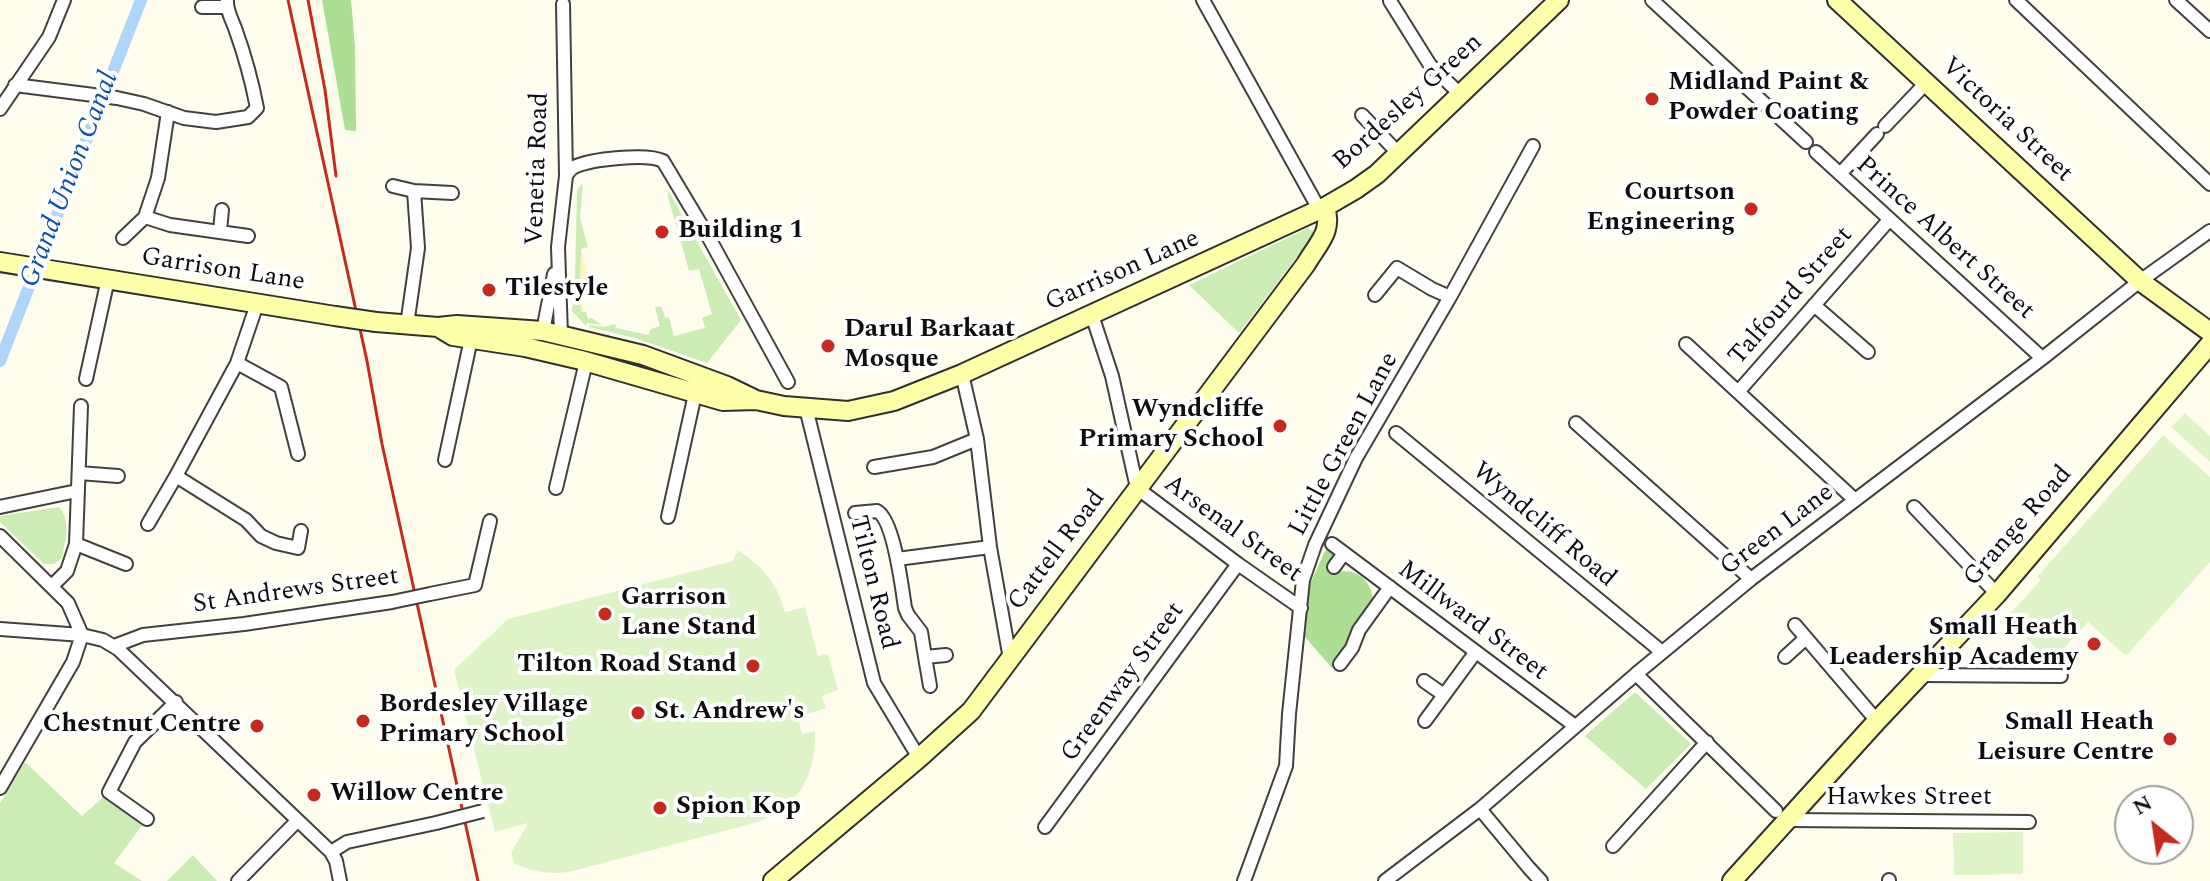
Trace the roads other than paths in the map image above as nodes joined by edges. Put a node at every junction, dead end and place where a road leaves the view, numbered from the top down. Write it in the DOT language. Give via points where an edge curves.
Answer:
graph roads {
  1 [pos="64,0"];
  2 [pos="1203,0"];
  3 [pos="1559,0"];
  4 [pos="1652,0"];
  5 [pos="1837,0"];
  6 [pos="2016,0"];
  7 [pos="2176,0"];
  8 [pos="1390,1"];
  9 [pos="227,4"];
  10 [pos="563,4"];
  11 [pos="202,7"];
  12 [pos="2210,31"];
  13 [pos="1926,83"];
  14 [pos="15,85"];
  15 [pos="1461,95"];
  16 [pos="0,109"];
  17 [pos="168,112"];
  18 [pos="1362,115"];
  19 [pos="1806,142"];
  20 [pos="1533,146"];
  21 [pos="1816,152"];
  22 [pos="1399,154"];
  23 [pos="1840,174"];
  24 [pos="566,176"];
  25 [pos="2210,184"];
  26 [pos="393,186"];
  27 [pos="414,191"];
  28 [pos="452,193"];
  29 [pos="1322,208"];
  30 [pos="222,210"];
  31 [pos="145,217"];
  32 [pos="1889,220"];
  33 [pos="220,231"];
  34 [pos="2210,231"];
  35 [pos="248,236"];
  36 [pos="123,238"];
  37 [pos="9,264"];
  38 [pos="108,279"];
  39 [pos="2140,281"];
  40 [pos="1375,295"];
  41 [pos="1450,297"];
  42 [pos="257,304"];
  43 [pos="1814,305"];
  44 [pos="1092,315"];
  45 [pos="407,325"];
  46 [pos="438,327"];
  47 [pos="2210,332"];
  48 [pos="552,333"];
  49 [pos="471,339"];
  50 [pos="591,341"];
  51 [pos="1686,344"];
  52 [pos="2210,344"];
  53 [pos="1868,352"];
  54 [pos="557,356"];
  55 [pos="2042,358"];
  56 [pos="586,362"];
  57 [pos="237,363"];
  58 [pos="962,374"];
  59 [pos="86,379"];
  60 [pos="788,382"];
  61 [pos="1738,392"];
  62 [pos="695,394"];
  63 [pos="756,400"];
  64 [pos="81,406"];
  65 [pos="806,408"];
  66 [pos="1576,423"];
  67 [pos="1396,433"];
  68 [pos="977,439"];
  69 [pos="298,454"];
  70 [pos="445,460"];
  71 [pos="874,467"];
  72 [pos="79,473"];
  73 [pos="118,476"];
  74 [pos="176,476"];
  75 [pos="556,488"];
  76 [pos="1137,488"];
  77 [pos="77,491"];
  78 [pos="1855,500"];
  79 [pos="0,507"];
  80 [pos="1914,507"];
  81 [pos="855,513"];
  82 [pos="668,517"];
  83 [pos="490,521"];
  84 [pos="148,524"];
  85 [pos="301,531"];
  86 [pos="0,536"];
  87 [pos="76,544"];
  88 [pos="1332,544"];
  89 [pos="990,547"];
  90 [pos="1344,553"];
  91 [pos="897,559"];
  92 [pos="126,564"];
  93 [pos="1238,564"];
  94 [pos="1334,567"];
  95 [pos="1751,579"];
  96 [pos="52,586"];
  97 [pos="1390,587"];
  98 [pos="1997,594"];
  99 [pos="1301,608"];
  100 [pos="1795,625"];
  101 [pos="0,629"];
  102 [pos="82,635"];
  103 [pos="1806,638"];
  104 [pos="114,646"];
  105 [pos="1662,652"];
  106 [pos="1475,653"];
  107 [pos="946,655"];
  108 [pos="925,657"];
  109 [pos="1785,657"];
  110 [pos="1010,659"];
  111 [pos="1340,664"];
  112 [pos="1636,674"];
  113 [pos="1922,675"];
  114 [pos="2061,676"];
  115 [pos="1424,681"];
  116 [pos="930,686"];
  117 [pos="1444,695"];
  118 [pos="176,702"];
  119 [pos="1425,721"];
  120 [pos="1877,721"];
  121 [pos="1575,726"];
  122 [pos="1707,742"];
  123 [pos="919,758"];
  124 [pos="0,788"];
  125 [pos="1480,809"];
  126 [pos="483,811"];
  127 [pos="1783,815"];
  128 [pos="147,819"];
  129 [pos="297,821"];
  130 [pos="2029,822"];
  131 [pos="1045,827"];
  132 [pos="1613,846"];
  133 [pos="331,852"];
  134 [pos="238,881"];
  135 [pos="340,881"];
  136 [pos="773,881"];
  137 [pos="1244,881"];
  138 [pos="1385,881"];
  139 [pos="1541,881"];
  140 [pos="1732,881"];
  1 -- 14 [label="street" via="49,37"];
  2 -- 29 [label="street"];
  3 -- 15 [label="street, Bordesley Green"];
  4 -- 19 [label="street"];
  5 -- 13 [label="street, Victoria Street"];
  6 -- 25 [label="street"];
  7 -- 12 [label="street"];
  8 -- 15 [label="street" via="1430,65"];
  9 -- 11 [label="street"];
  9 -- 17 [label="street" via="257,108 248,117 216,122"];
  10 -- 24 [label="street, Venetia Road"];
  13 -- 23 [label="street"];
  13 -- 39 [label="street, Victoria Street"];
  14 -- 16 [label="street"];
  14 -- 17 [label="street" via="117,98"];
  15 -- 22 [label="street, Bordesley Green"];
  17 -- 31 [label="street" via="158,178"];
  18 -- 22 [label="street"];
  20 -- 41 [label="street, Little Green Lane"];
  21 -- 23 [label="street, Prince Albert Street"];
  22 -- 29 [label="street, Bordesley Green"];
  23 -- 32 [label="street, Prince Albert Street"];
  24 -- 48 [label="street, Venetia Road"];
  24 -- 60 [label="street" via="580,165 608,160 648,156 663,161"];
  26 -- 27 [label="street"];
  27 -- 28 [label="street"];
  27 -- 45 [label="street" via="418,248"];
  29 -- 44 [label="street, Garrison Lane"];
  29 -- 76 [label="street, Cattell Road" via="1328,227 1306,264"];
  30 -- 33 [label="street"];
  31 -- 33 [label="street"];
  31 -- 36 [label="street"];
  32 -- 43 [label="street, Talfourd Street"];
  32 -- 55 [label="street, Prince Albert Street"];
  33 -- 35 [label="street"];
  34 -- 39 [label="street, Green Lane"];
  37 -- 38 [label="street, Garrison Lane"];
  38 -- 42 [label="street, Garrison Lane"];
  38 -- 59 [label="street"];
  39 -- 47 [label="street, Victoria Street"];
  39 -- 55 [label="street, Green Lane"];
  40 -- 41 [label="street" via="1397,268"];
  41 -- 99 [label="street, Little Green Lane" via="1356,458 1315,545 1303,580"];
  42 -- 45 [label="street, Garrison Lane, bridge"];
  42 -- 57 [label="street"];
  43 -- 53 [label="street"];
  43 -- 61 [label="street, Talfourd Street"];
  44 -- 58 [label="street, Garrison Lane"];
  44 -- 76 [label="street"];
  45 -- 46 [label="street, Garrison Lane"];
  46 -- 48 [label="street, Garrison Lane"];
  46 -- 49 [label="street, Garrison Lane"];
  48 -- 50 [label="street, Garrison Lane"];
  48 -- 54 [label="street"];
  49 -- 54 [label="street, Garrison Lane"];
  49 -- 70 [label="street"];
  50 -- 56 [label="street"];
  50 -- 63 [label="street, Garrison Lane" via="643,355"];
  51 -- 61 [label="street"];
  52 -- 98 [label="street, Grange Road"];
  54 -- 56 [label="street, Garrison Lane"];
  55 -- 78 [label="street, Green Lane"];
  56 -- 62 [label="street, Garrison Lane"];
  56 -- 75 [label="street"];
  57 -- 69 [label="street" via="281,387"];
  57 -- 74 [label="street"];
  58 -- 65 [label="street, Garrison Lane" via="874,407"];
  58 -- 68 [label="street"];
  61 -- 78 [label="street, Talfourd Street"];
  62 -- 63 [label="street, Garrison Lane" via="723,401"];
  62 -- 82 [label="street"];
  63 -- 65 [label="street, Garrison Lane"];
  64 -- 72 [label="street"];
  65 -- 123 [label="street, Tilton Road" via="874,683"];
  66 -- 95 [label="street"];
  67 -- 105 [label="street, Wyndcliff Road"];
  68 -- 71 [label="street" via="933,457"];
  68 -- 89 [label="street"];
  72 -- 73 [label="street"];
  72 -- 77 [label="street"];
  74 -- 84 [label="street"];
  74 -- 85 [label="street" via="276,543 298,548"];
  76 -- 93 [label="street, Arsenal Street"];
  76 -- 110 [label="street, Cattell Road"];
  77 -- 79 [label="street"];
  77 -- 87 [label="street"];
  78 -- 95 [label="street, Green Lane"];
  80 -- 98 [label="street"];
  81 -- 91 [label="street" via="884,514"];
  83 -- 104 [label="street, St Andrews Street, bridge" via="475,585 392,602 143,635"];
  86 -- 96 [label="street"];
  87 -- 92 [label="street"];
  87 -- 96 [label="street" via="67,571"];
  88 -- 90 [label="street, Millward Street"];
  89 -- 91 [label="street"];
  89 -- 110 [label="street"];
  90 -- 94 [label="street"];
  90 -- 97 [label="street, Millward Street"];
  91 -- 108 [label="street" via="905,608 921,632"];
  93 -- 99 [label="street, Arsenal Street"];
  93 -- 131 [label="street, Greenway Street"];
  95 -- 105 [label="street, Green Lane"];
  96 -- 102 [label="street" via="68,603"];
  97 -- 106 [label="street, Millward Street"];
  97 -- 111 [label="street"];
  98 -- 113 [label="street, Grange Road"];
  99 -- 137 [label="street, Little Green Lane" via="1286,766"];
  100 -- 103 [label="street"];
  101 -- 102 [label="street"];
  102 -- 104 [label="street"];
  102 -- 124 [label="street" via="73,662"];
  103 -- 109 [label="street"];
  103 -- 120 [label="street"];
  104 -- 118 [label="street"];
  105 -- 112 [label="street, Green Lane"];
  106 -- 117 [label="street"];
  106 -- 121 [label="street, Millward Street"];
  107 -- 108 [label="street"];
  108 -- 116 [label="street"];
  110 -- 123 [label="street, Cattell Road" via="971,711"];
  112 -- 121 [label="street, Green Lane"];
  112 -- 122 [label="street"];
  113 -- 114 [label="street"];
  113 -- 120 [label="street, Grange Road"];
  115 -- 117 [label="street"];
  117 -- 119 [label="street"];
  118 -- 128 [label="street" via="135,742 109,792"];
  118 -- 129 [label="street"];
  120 -- 127 [label="street, Grange Road"];
  121 -- 125 [label="street, Green Lane"];
  122 -- 127 [label="street"];
  122 -- 132 [label="street"];
  123 -- 136 [label="street, Cattell Road"];
  125 -- 138 [label="street, Green Lane"];
  125 -- 139 [label="street"];
  126 -- 133 [label="street, bridge" via="347,842"];
  127 -- 130 [label="street, Hawkes Street"];
  127 -- 140 [label="street, Grange Road"];
  129 -- 133 [label="street"];
  129 -- 134 [label="street"];
  133 -- 135 [label="street"];
}
